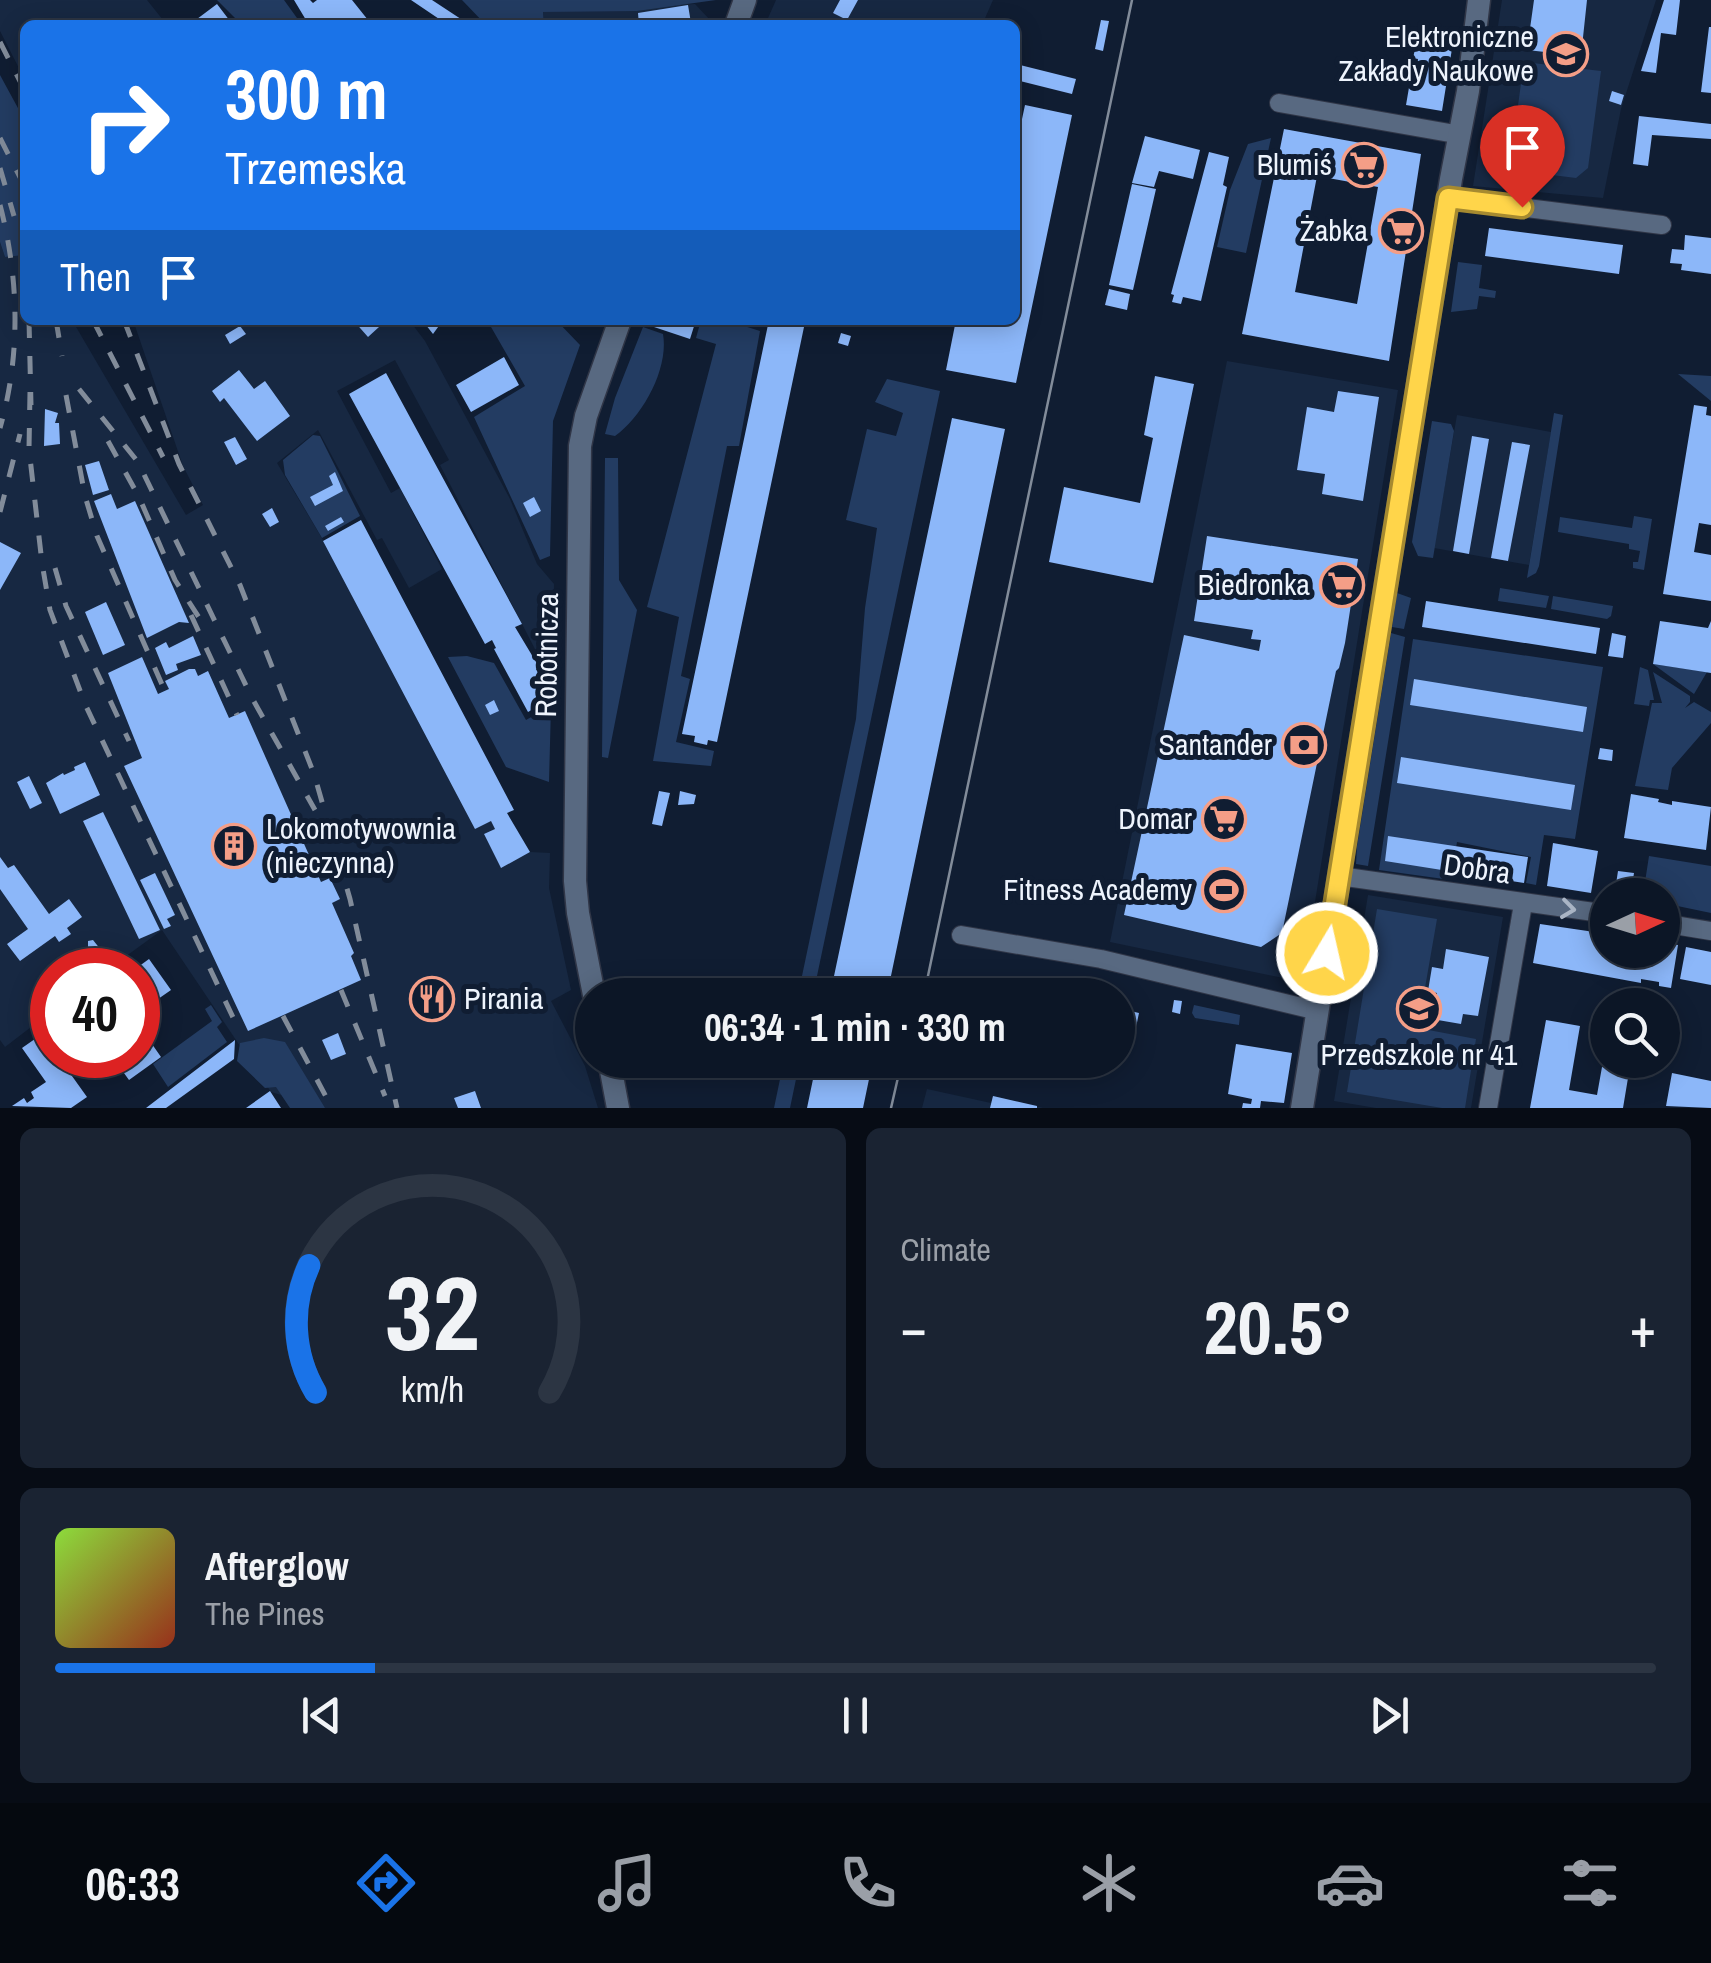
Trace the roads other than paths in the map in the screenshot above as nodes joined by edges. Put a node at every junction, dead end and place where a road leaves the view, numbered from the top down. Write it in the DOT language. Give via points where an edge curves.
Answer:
graph roads {
  1 [pos="1479,0"];
  2 [pos="1279,104"];
  3 [pos="1461,135"];
  4 [pos="1448,198"];
  5 [pos="1662,225"];
  6 [pos="618,325"];
  7 [pos="1339,876"];
  8 [pos="1523,904"];
  9 [pos="1590,912"];
  10 [pos="1680,926"];
  11 [pos="1711,931"];
  12 [pos="961,934"];
  13 [pos="591,978"];
  14 [pos="1318,1011"];
  15 [pos="612,1078"];
  16 [pos="618,1108"];
  17 [pos="1302,1108"];
  18 [pos="1488,1108"];
  1 -- 3 [label="street"];
  2 -- 3 [label="street"];
  3 -- 4 [label="street"];
  4 -- 5 [label="street"];
  4 -- 7 [label="street"];
  6 -- 13 [label="street, Robotnicza" via="580,446 575,881"];
  7 -- 8 [label="street, Dobra"];
  7 -- 14 [label="street"];
  8 -- 9 [label="street, Dobra, one-way"];
  8 -- 18 [label="street"];
  10 -- 11 [label="street"];
  12 -- 14 [label="street" via="1102,959"];
  14 -- 17 [label="street"];
  15 -- 16 [label="street"];
}
